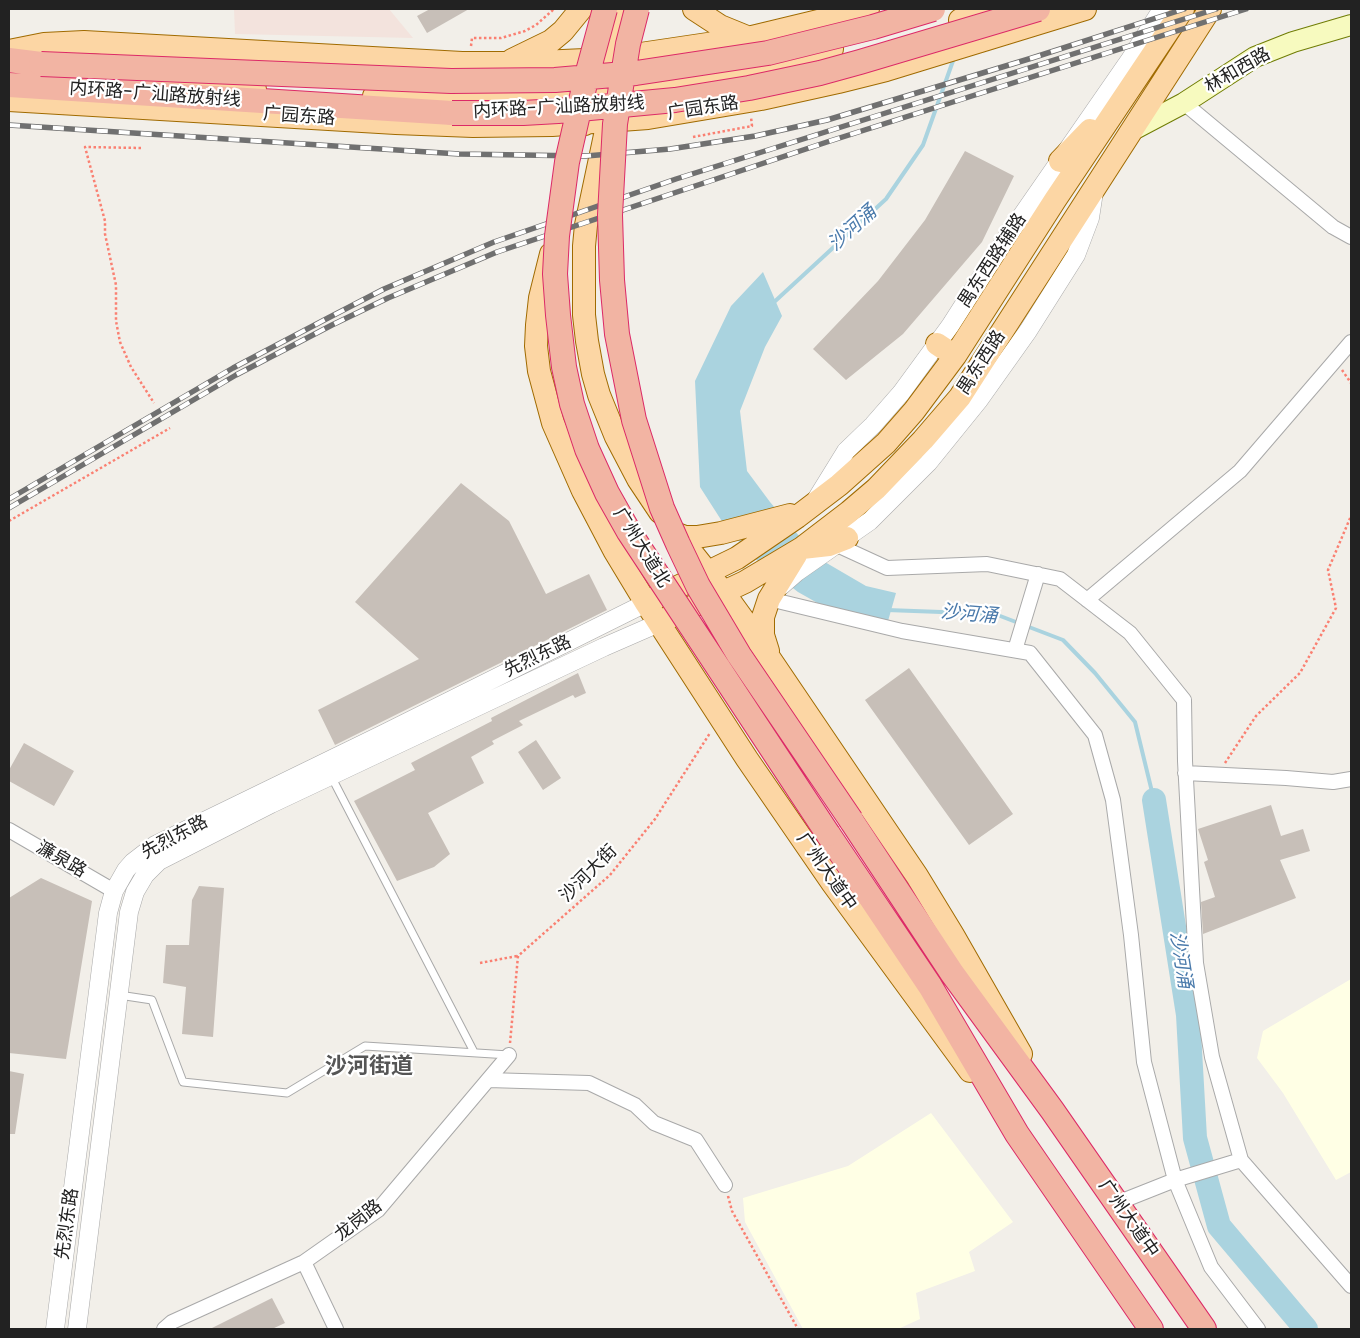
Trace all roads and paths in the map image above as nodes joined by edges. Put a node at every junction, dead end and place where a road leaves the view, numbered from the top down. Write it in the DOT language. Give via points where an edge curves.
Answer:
graph roads {
  1 [pos="554,9"];
  2 [pos="581,9"];
  3 [pos="605,9"];
  4 [pos="620,9"];
  5 [pos="636,9"];
  6 [pos="645,9"];
  7 [pos="694,9"];
  8 [pos="868,9"];
  9 [pos="932,9"];
  10 [pos="997,9"];
  11 [pos="1038,9"];
  12 [pos="1162,9"];
  13 [pos="1183,9"];
  14 [pos="1210,9"];
  15 [pos="1077,11"];
  16 [pos="961,13"];
  17 [pos="1351,25"];
  18 [pos="472,38"];
  19 [pos="748,38"];
  20 [pos="9,52"];
  21 [pos="9,60"];
  22 [pos="507,63"];
  23 [pos="9,64"];
  24 [pos="41,64"];
  25 [pos="9,70"];
  26 [pos="1124,83"];
  27 [pos="9,86"];
  28 [pos="608,90"];
  29 [pos="9,100"];
  30 [pos="1184,103"];
  31 [pos="752,126"];
  32 [pos="1131,131"];
  33 [pos="693,137"];
  34 [pos="141,148"];
  35 [pos="1067,166"];
  36 [pos="1095,187"];
  37 [pos="1044,217"];
  38 [pos="1067,230"];
  39 [pos="1351,237"];
  40 [pos="1028,242"];
  41 [pos="1050,256"];
  42 [pos="1351,342"];
  43 [pos="946,350"];
  44 [pos="990,369"];
  45 [pos="154,403"];
  46 [pos="170,428"];
  47 [pos="1351,516"];
  48 [pos="9,521"];
  49 [pos="774,526"];
  50 [pos="677,534"];
  51 [pos="842,541"];
  52 [pos="800,556"];
  53 [pos="708,572"];
  54 [pos="1038,574"];
  55 [pos="724,593"];
  56 [pos="769,599"];
  57 [pos="1087,600"];
  58 [pos="646,603"];
  59 [pos="659,623"];
  60 [pos="1017,646"];
  61 [pos="772,662"];
  62 [pos="720,716"];
  63 [pos="328,769"];
  64 [pos="1185,773"];
  65 [pos="1218,775"];
  66 [pos="1351,779"];
  67 [pos="850,820"];
  68 [pos="9,830"];
  69 [pos="828,834"];
  70 [pos="114,891"];
  71 [pos="518,956"];
  72 [pos="480,963"];
  73 [pos="118,995"];
  74 [pos="474,1052"];
  75 [pos="509,1055"];
  76 [pos="488,1080"];
  77 [pos="1052,1110"];
  78 [pos="1017,1134"];
  79 [pos="1241,1160"];
  80 [pos="1175,1180"];
  81 [pos="725,1185"];
  82 [pos="1117,1203"];
  83 [pos="304,1262"];
  84 [pos="1351,1286"];
  85 [pos="55,1329"];
  86 [pos="77,1329"];
  87 [pos="164,1329"];
  88 [pos="336,1329"];
  89 [pos="798,1329"];
  90 [pos="1151,1329"];
  91 [pos="1204,1329"];
  92 [pos="1258,1329"];
  1 -- 18 [label="path" via="526,31 495,38"];
  2 -- 22 [label="main road" via="551,41"];
  3 -- 69 [label="highway, 广州大道北, bridge" via="566,162 557,236 555,274 559,332 574,411 593,463 629,532"];
  4 -- 28 [label="main road, 广州大道北"];
  5 -- 67 [label="highway, 广州大道北, bridge" via="615,124 610,215 617,334 634,420 662,508 698,586 739,655"];
  6 -- 28 [label="main road, 广州大道北"];
  7 -- 19 [label="main road" via="720,26"];
  8 -- 19 [label="main road, 广园东路"];
  9 -- 24 [label="highway, 内环路-广汕路放射线, bridge" via="768,53 636,73 555,80 450,81"];
  10 -- 16 [label="main road"];
  11 -- 27 [label="highway, 内环路-广汕路放射线, bridge" via="896,52 791,79 675,100 558,112 409,111"];
  12 -- 26 [label="street"];
  13 -- 26 [label="main road, 禺东西路"];
  14 -- 32 [label="main road, 禺东西路"];
  15 -- 28 [label="main road, 广园东路" via="838,82 761,99 648,118"];
  16 -- 28 [label="main road" via="849,55 806,66 744,79 638,94"];
  17 -- 30 [label="main road, 林和西路" via="1255,57"];
  19 -- 28 [label="main road, 广园东路"];
  20 -- 22 [label="main road, 广园东路" via="44,44 84,42"];
  20 -- 28 [label="main road" via="74,67 218,79 500,93"];
  21 -- 24 [label="highway, 内环路-广汕路放射线"];
  22 -- 28 [label="main road, 广园东路"];
  23 -- 24 [label="highway"];
  25 -- 28 [label="main road" via="435,100 559,99"];
  26 -- 35 [label="main road, 禺东西路"];
  26 -- 35 [label="main road"];
  28 -- 29 [label="main road, 广园东路" via="516,126 415,124"];
  28 -- 50 [label="main road, 广州大道北" via="584,246 587,341 599,395 616,437 648,495"];
  28 -- 58 [label="main road, 广州大道北" via="559,218 540,298 536,339 539,370 553,423 614,550"];
  30 -- 32 [label="main road, 林和西路"];
  30 -- 39 [label="street" via="1333,227"];
  31 -- 33 [label="path"];
  32 -- 36 [label="main road, 禺东西路"];
  34 -- 45 [label="path" via="85,147 105,221 116,285 116,321 120,342 131,367"];
  35 -- 37 [label="main road, 禺东西路"];
  35 -- 43 [label="street, 禺东西路辅路"];
  36 -- 38 [label="main road, 禺东西路"];
  36 -- 44 [label="street" via="1090,218 1076,255"];
  37 -- 38 [label="main road"];
  37 -- 40 [label="main road, 禺东西路"];
  38 -- 41 [label="main road, 禺东西路"];
  40 -- 41 [label="main road"];
  40 -- 43 [label="main road, 禺东西路"];
  41 -- 44 [label="main road, 禺东西路"];
  42 -- 57 [label="street" via="1240,472"];
  43 -- 49 [label="main road, 禺东西路" via="914,411 886,443 810,508"];
  44 -- 51 [label="street" via="979,400 928,463 870,521"];
  44 -- 52 [label="main road, 禺东西路" via="954,404 901,465"];
  46 -- 48 [label="path"];
  47 -- 65 [label="path" via="1328,570 1336,608 1300,673 1256,716"];
  49 -- 50 [label="main road" via="697,537"];
  49 -- 52 [label="main road" via="784,530"];
  49 -- 53 [label="main road, 禺东西路" via="737,558"];
  50 -- 53 [label="main road, 广州大道北"];
  51 -- 52 [label="main road"];
  51 -- 54 [label="street" via="888,568 987,564"];
  52 -- 55 [label="main road, 禺东西路"];
  52 -- 56 [label="main road"];
  53 -- 55 [label="main road, 广州大道北"];
  53 -- 58 [label="main road, 禺东西路"];
  54 -- 57 [label="street" via="1060,579"];
  54 -- 60 [label="street"];
  55 -- 59 [label="main road, 禺东西路"];
  55 -- 61 [label="main road, 广州大道北"];
  56 -- 60 [label="street" via="902,630"];
  56 -- 61 [label="main road" via="763,617 763,635"];
  57 -- 64 [label="street" via="1130,633 1184,700"];
  58 -- 59 [label="main road, 广州大道中"];
  58 -- 63 [label="street, 先烈东路"];
  59 -- 62 [label="main road, 广州大道中"];
  59 -- 63 [label="street, 先烈东路"];
  60 -- 80 [label="street" via="1030,652 1095,735 1113,800 1144,1062"];
  61 -- 77 [label="main road, 广州大道中" via="937,907"];
  62 -- 71 [label="path, 沙河大街" via="655,819 610,875"];
  62 -- 78 [label="main road, 广州大道中" via="833,884"];
  63 -- 70 [label="street, 先烈东路" via="156,845 133,862"];
  63 -- 73 [label="street, 先烈东路" via="151,868 139,883 132,902"];
  63 -- 74 [label="lane"];
  64 -- 65 [label="street"];
  64 -- 79 [label="street" via="1196,964 1212,1057"];
  65 -- 66 [label="street" via="1332,782"];
  67 -- 77 [label="highway, 广州大道中" via="952,973"];
  68 -- 70 [label="street, 濂泉路"];
  69 -- 78 [label="highway, 广州大道中" via="935,993"];
  70 -- 85 [label="street, 先烈东路" via="108,914"];
  71 -- 72 [label="path"];
  71 -- 75 [label="path"];
  73 -- 74 [label="lane" via="152,1000 183,1082 287,1094 365,1046"];
  73 -- 86 [label="street, 先烈东路"];
  74 -- 75 [label="lane"];
  75 -- 76 [label="street, 龙岗路"];
  76 -- 81 [label="street" via="589,1083 635,1105 654,1123 696,1140"];
  76 -- 83 [label="street, 龙岗路" via="378,1210"];
  77 -- 82 [label="highway, 广州大道中"];
  78 -- 90 [label="highway, 广州大道中"];
  79 -- 80 [label="street"];
  79 -- 84 [label="street"];
  80 -- 82 [label="street"];
  80 -- 92 [label="street" via="1211,1267"];
  81 -- 89 [label="path" via="732,1211"];
  82 -- 91 [label="highway, 广州大道中"];
  83 -- 87 [label="street, 龙岗路" via="172,1322"];
  83 -- 88 [label="street"];
}
